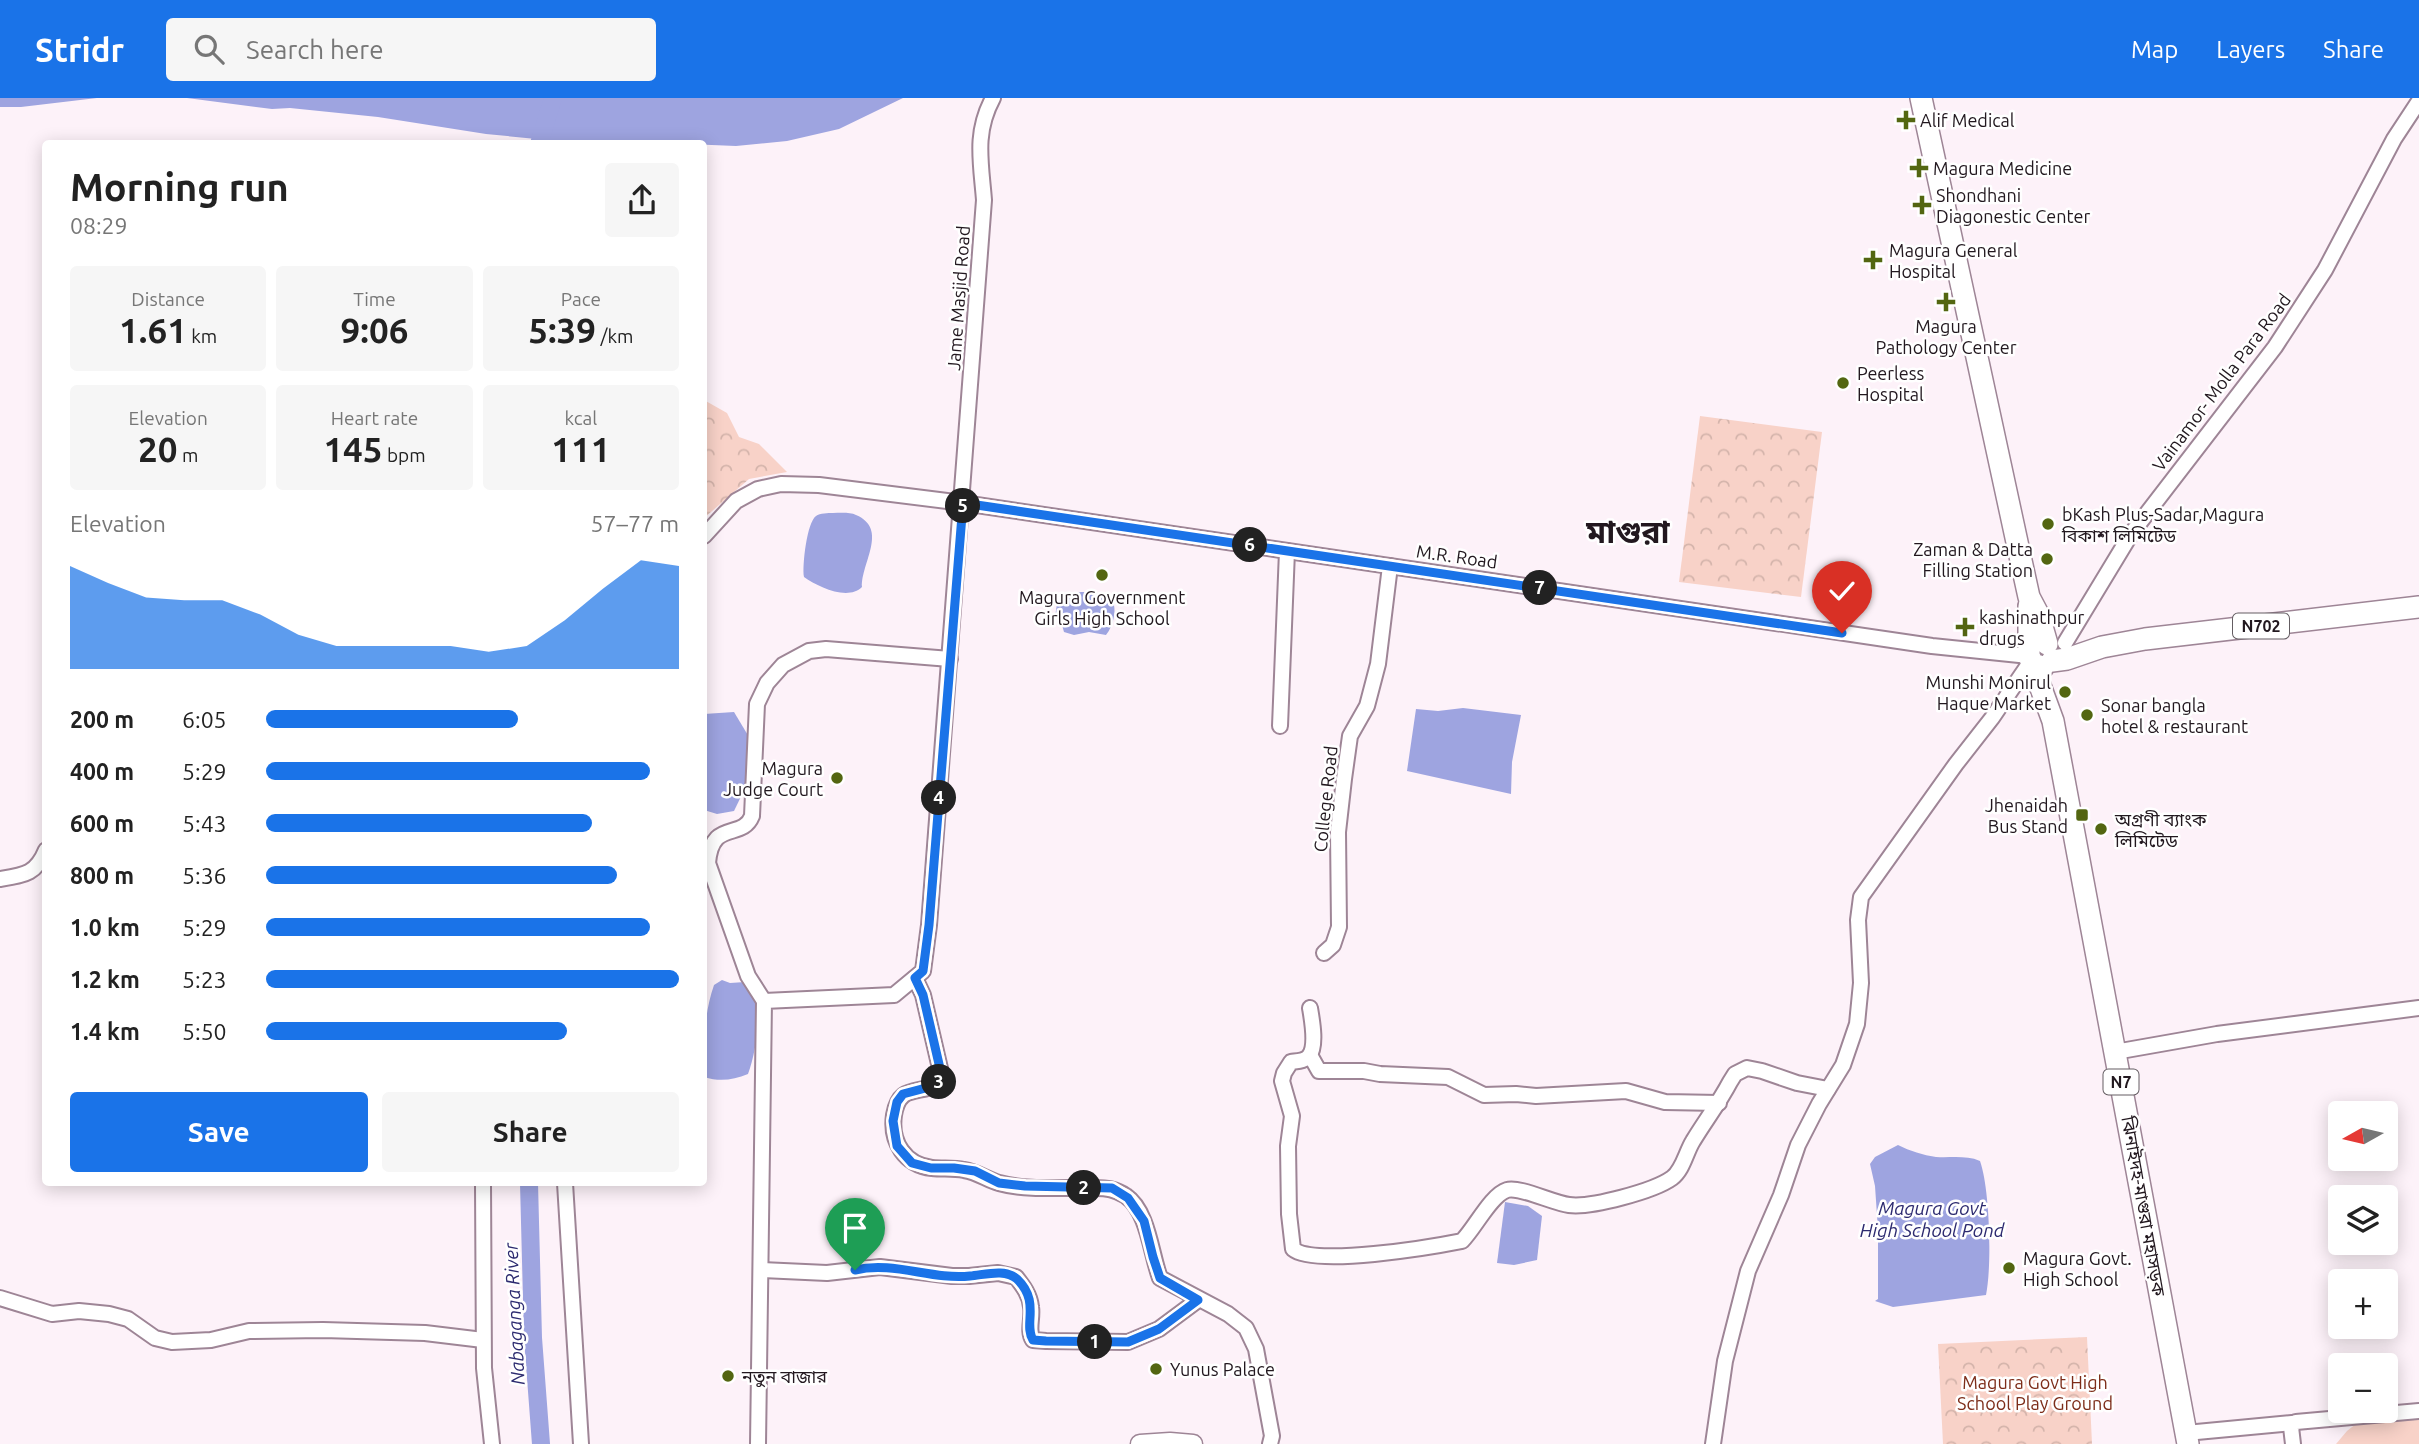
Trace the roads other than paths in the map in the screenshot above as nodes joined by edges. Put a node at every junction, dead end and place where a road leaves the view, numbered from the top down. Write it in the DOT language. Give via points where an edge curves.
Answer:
graph roads {
  1 [pos="993,98"];
  2 [pos="1921,98"];
  3 [pos="2419,101"];
  4 [pos="963,503"];
  5 [pos="707,533"];
  6 [pos="1287,551"];
  7 [pos="1390,566"];
  8 [pos="2419,607"];
  9 [pos="2044,653"];
  10 [pos="950,659"];
  11 [pos="1280,726"];
  12 [pos="42,859"];
  13 [pos="0,879"];
  14 [pos="1324,953"];
  15 [pos="915,978"];
  16 [pos="764,1001"];
  17 [pos="1310,1008"];
  18 [pos="2419,1008"];
  19 [pos="2115,1052"];
  20 [pos="1310,1055"];
  21 [pos="1828,1089"];
  22 [pos="1718,1103"];
  23 [pos="483,1186"];
  24 [pos="565,1186"];
  25 [pos="761,1270"];
  26 [pos="0,1298"];
  27 [pos="1198,1300"];
  28 [pos="484,1340"];
  29 [pos="2419,1411"];
  30 [pos="2292,1423"];
  31 [pos="2187,1438"];
  32 [pos="492,1444"];
  33 [pos="581,1444"];
  34 [pos="758,1444"];
  35 [pos="1140,1444"];
  36 [pos="1193,1444"];
  37 [pos="1270,1444"];
  38 [pos="1713,1444"];
  39 [pos="2293,1444"];
  1 -- 4 [label="street, Jame Masjid Road" via="979,142 984,200"];
  2 -- 9 [label="highway, N7"];
  3 -- 9 [label="street, Vainamor- Molla Para Road" via="2283,336"];
  4 -- 5 [label="street, M.R. Road" via="781,484 736,501"];
  4 -- 6 [label="street, M.R. Road"];
  4 -- 10 [label="street, Jame Masjid Road"];
  6 -- 7 [label="street, M.R. Road"];
  6 -- 11 [label="street"];
  7 -- 9 [label="street, M.R. Road" via="1932,646"];
  7 -- 14 [label="street, College Road" via="1378,664 1367,706 1350,736 1338,832 1339,927 1333,946"];
  8 -- 9 [label="highway, N702"];
  9 -- 19 [label="highway, ঝিনাইদহ-মাগুরা মহাসড়ক / N7"];
  9 -- 21 [label="street, Vainamor- Molla Para Road" via="1956,764 1861,897 1857,1024 1843,1065"];
  10 -- 15 [label="street, Jame Masjid Road" via="929,925 923,971"];
  10 -- 16 [label="street" via="817,650 789,661 767,683 757,704 752,816 744,827 724,831 715,839 708,863 748,976"];
  12 -- 13 [label="street" via="31,872"];
  15 -- 16 [label="street" via="894,995"];
  15 -- 27 [label="street" via="942,1077 937,1085 903,1094 897,1102 893,1121 897,1146 912,1163 975,1171 999,1183 1112,1188 1128,1198 1144,1221 1160,1278"];
  16 -- 25 [label="street"];
  17 -- 20 [label="street"];
  18 -- 19 [label="street"];
  19 -- 31 [label="highway, ঝিনাইদহ-মাগুরা মহাসড়ক / N7"];
  20 -- 22 [label="street" via="1319,1071 1448,1077 1484,1095 1626,1091 1665,1102"];
  20 -- 22 [label="street" via="1292,1062 1282,1081 1292,1116 1289,1214 1293,1249 1298,1254 1359,1256 1462,1241 1505,1190 1529,1192 1571,1206 1590,1206 1655,1185 1672,1177"];
  21 -- 22 [label="street" via="1747,1068 1735,1074"];
  21 -- 38 [label="street, Vainamor- Molla Para Road" via="1798,1145 1748,1270 1725,1361"];
  23 -- 28 [label="street"];
  24 -- 33 [label="street"];
  25 -- 27 [label="street" via="827,1273 880,1267 952,1276 998,1273 1016,1277 1031,1305 1030,1335 1033,1340 1046,1341 1128,1342 1159,1329"];
  25 -- 34 [label="street"];
  26 -- 28 [label="street" via="52,1314 109,1314 172,1342 211,1340 249,1331 346,1330"];
  27 -- 37 [label="street" via="1246,1328 1256,1349"];
  28 -- 32 [label="street"];
  29 -- 30 [label="street"];
  30 -- 31 [label="street"];
  30 -- 39 [label="street"];
  35 -- 36 [label="main road"];
}
